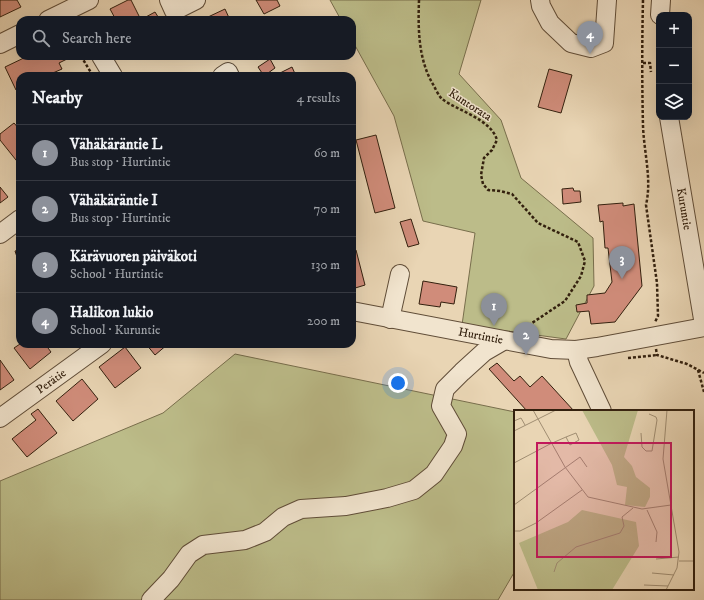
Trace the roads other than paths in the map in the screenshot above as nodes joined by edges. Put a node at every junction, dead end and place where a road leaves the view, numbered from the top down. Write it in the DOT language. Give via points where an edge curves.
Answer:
graph roads {
  1 [pos="89,0"];
  2 [pos="169,0"];
  3 [pos="196,0"];
  4 [pos="540,0"];
  5 [pos="607,0"];
  6 [pos="661,0"];
  7 [pos="72,10"];
  8 [pos="660,12"];
  9 [pos="58,16"];
  10 [pos="16,36"];
  11 [pos="0,44"];
  12 [pos="104,60"];
  13 [pos="111,72"];
  14 [pos="670,120"];
  15 [pos="16,222"];
  16 [pos="0,234"];
  17 [pos="400,274"];
  18 [pos="356,312"];
  19 [pos="390,318"];
  20 [pos="704,326"];
  21 [pos="503,341"];
  22 [pos="96,348"];
  23 [pos="576,350"];
  24 [pos="602,410"];
  25 [pos="0,418"];
  26 [pos="151,600"];
  1 -- 7 [label="street"];
  2 -- 3 [label="street" via="174,11"];
  4 -- 5 [label="street" via="550,23 571,43 591,48 604,43"];
  6 -- 8 [label="street"];
  7 -- 9 [label="street"];
  10 -- 11 [label="street"];
  12 -- 13 [label="street"];
  14 -- 20 [label="street, Kuruntie"];
  15 -- 16 [label="street"];
  17 -- 19 [label="street"];
  18 -- 19 [label="street, Hurtintie"];
  19 -- 21 [label="street, Hurtintie"];
  20 -- 23 [label="street, Hurtintie"];
  21 -- 23 [label="street, Hurtintie" via="551,349"];
  21 -- 26 [label="street" via="484,352 446,389 441,406 457,434 434,474 414,490 346,506 301,509 283,517 265,532 245,540 203,545 189,554 171,579"];
  22 -- 25 [label="street, Perätie"];
  23 -- 24 [label="street"];
}
